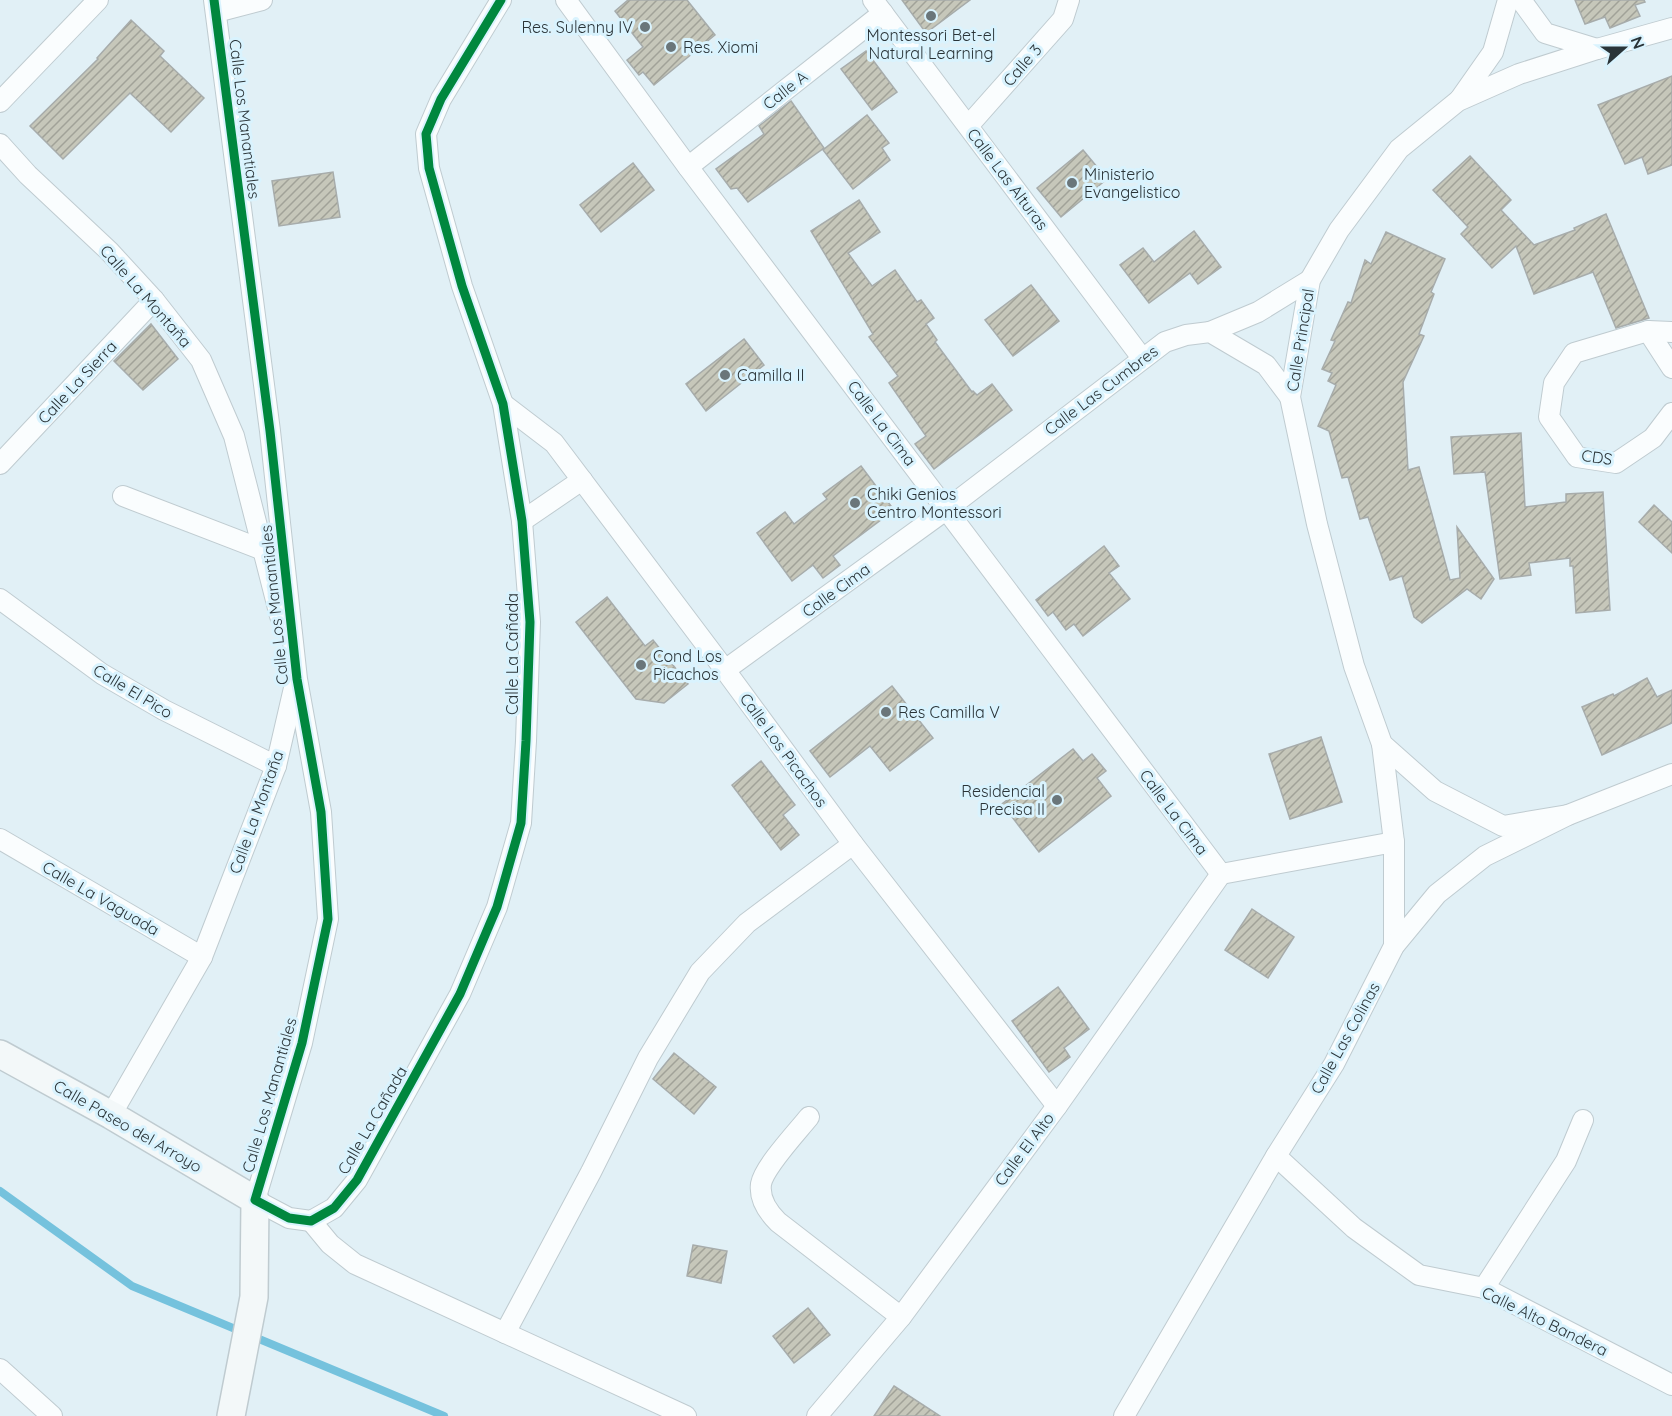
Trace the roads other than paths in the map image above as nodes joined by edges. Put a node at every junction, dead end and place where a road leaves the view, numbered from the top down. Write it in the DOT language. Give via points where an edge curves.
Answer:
graph roads {
  1 [pos="98,0"];
  2 [pos="262,0"];
  3 [pos="501,0"];
  4 [pos="566,0"];
  5 [pos="1069,0"];
  6 [pos="1508,0"];
  7 [pos="1521,0"];
  8 [pos="215,6"];
  9 [pos="878,6"];
  10 [pos="1672,28"];
  11 [pos="1597,49"];
  12 [pos="1458,101"];
  13 [pos="0,102"];
  14 [pos="969,125"];
  15 [pos="0,144"];
  16 [pos="688,167"];
  17 [pos="1310,280"];
  18 [pos="154,300"];
  19 [pos="1648,331"];
  20 [pos="1210,332"];
  21 [pos="1672,332"];
  22 [pos="1142,358"];
  23 [pos="1672,368"];
  24 [pos="1290,397"];
  25 [pos="503,404"];
  26 [pos="1672,413"];
  27 [pos="0,464"];
  28 [pos="582,480"];
  29 [pos="123,496"];
  30 [pos="947,509"];
  31 [pos="522,521"];
  32 [pos="263,550"];
  33 [pos="0,599"];
  34 [pos="725,670"];
  35 [pos="297,679"];
  36 [pos="1382,744"];
  37 [pos="276,766"];
  38 [pos="1672,774"];
  39 [pos="1568,815"];
  40 [pos="0,839"];
  41 [pos="1394,842"];
  42 [pos="852,844"];
  43 [pos="1221,874"];
  44 [pos="1394,946"];
  45 [pos="202,957"];
  46 [pos="0,1054"];
  47 [pos="1057,1106"];
  48 [pos="111,1115"];
  49 [pos="809,1117"];
  50 [pos="1583,1120"];
  51 [pos="1276,1156"];
  52 [pos="255,1200"];
  53 [pos="310,1221"];
  54 [pos="1484,1288"];
  55 [pos="901,1317"];
  56 [pos="505,1333"];
  57 [pos="0,1370"];
  58 [pos="1672,1385"];
  59 [pos="52,1416"];
  60 [pos="231,1416"];
  61 [pos="686,1416"];
  62 [pos="817,1416"];
  63 [pos="1124,1416"];
  1 -- 13 [label="street"];
  2 -- 8 [label="street"];
  3 -- 25 [label="street, Calle La Cañada" via="441,99 426,134 429,168 462,286"];
  4 -- 16 [label="street, Calle La Cima"];
  5 -- 14 [label="street, Calle 3" via="1063,19"];
  6 -- 12 [label="street" via="1493,52"];
  7 -- 11 [label="street" via="1545,33"];
  8 -- 35 [label="street, Calle Los Manantiales" via="270,431"];
  9 -- 14 [label="street, Calle Las Alturas"];
  9 -- 16 [label="street, Calle A"];
  10 -- 11 [label="street, Calle Principal"];
  11 -- 12 [label="street, Calle Principal" via="1519,74"];
  12 -- 17 [label="street, Calle Principal" via="1399,149 1339,230"];
  14 -- 22 [label="street, Calle Las Alturas"];
  15 -- 18 [label="street, Calle La Montaña"];
  16 -- 30 [label="street, Calle La Cima"];
  17 -- 20 [label="street, Calle Las Cumbres" via="1258,312"];
  17 -- 24 [label="street, Calle Principal"];
  18 -- 27 [label="street, Calle La Sierra"];
  18 -- 32 [label="street, Calle La Montaña" via="201,360 234,436"];
  19 -- 21 [label="street, CDS"];
  19 -- 23 [label="street"];
  19 -- 26 [label="street, CDS" via="1574,353 1554,383 1549,417 1577,458 1616,463 1653,438"];
  20 -- 22 [label="street, Calle Las Cumbres" via="1165,342"];
  20 -- 24 [label="street" via="1266,365"];
  22 -- 30 [label="street, Calle Las Cumbres"];
  24 -- 36 [label="street, Calle Principal" via="1319,535 1354,666"];
  25 -- 28 [label="street, Calle Los Picachos" via="554,443"];
  25 -- 31 [label="street, Calle La Cañada"];
  28 -- 31 [label="street"];
  28 -- 34 [label="street, Calle Los Picachos"];
  29 -- 32 [label="street"];
  30 -- 34 [label="street, Calle Cima"];
  30 -- 43 [label="street, Calle La Cima"];
  31 -- 53 [label="street, Calle La Cañada" via="530,622 521,823 497,907 460,994 357,1180 334,1208"];
  32 -- 35 [label="street, Calle La Montaña"];
  33 -- 37 [label="street, Calle El Pico" via="102,674"];
  34 -- 42 [label="street, Calle Los Picachos"];
  35 -- 37 [label="street, Calle La Montaña"];
  35 -- 52 [label="street, Calle Los Manantiales" via="321,812 328,919 302,1043"];
  36 -- 39 [label="street, Calle Principal" via="1435,791 1503,826"];
  36 -- 41 [label="street"];
  37 -- 45 [label="street, Calle La Montaña"];
  38 -- 39 [label="street, Calle Las Colinas"];
  39 -- 44 [label="street, Calle Las Colinas" via="1485,856 1437,894"];
  40 -- 45 [label="street, Calle La Vaguada"];
  41 -- 43 [label="street"];
  41 -- 44 [label="street"];
  42 -- 47 [label="street, Calle Los Picachos"];
  42 -- 56 [label="street" via="747,923 700,972 648,1058"];
  43 -- 47 [label="street, Calle El Alto"];
  44 -- 51 [label="street, Calle Las Colinas" via="1334,1064"];
  45 -- 48 [label="street, Calle La Montaña"];
  46 -- 48 [label="main road, Calle Paseo del Arroyo"];
  47 -- 55 [label="street, Calle El Alto"];
  48 -- 52 [label="main road, Calle Paseo del Arroyo"];
  49 -- 55 [label="street" via="766,1172 761,1184 767,1211"];
  50 -- 54 [label="street" via="1566,1161"];
  51 -- 54 [label="street, Calle Alto Bandera" via="1354,1228 1419,1275"];
  51 -- 63 [label="street, Calle Las Colinas"];
  52 -- 53 [label="street" via="289,1218"];
  52 -- 60 [label="main road" via="254,1297"];
  53 -- 56 [label="street" via="355,1264"];
  54 -- 58 [label="street, Calle Alto Bandera"];
  55 -- 62 [label="street, Calle El Alto"];
  56 -- 61 [label="street"];
  57 -- 59 [label="street"];
}
